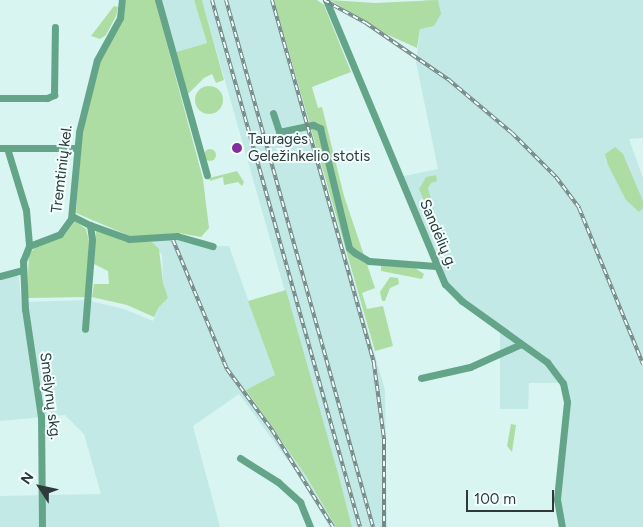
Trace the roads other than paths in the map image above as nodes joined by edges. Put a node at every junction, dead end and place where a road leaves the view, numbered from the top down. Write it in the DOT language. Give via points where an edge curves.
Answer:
graph roads {
  1 [pos="115,0"];
  2 [pos="158,0"];
  3 [pos="326,0"];
  4 [pos="122,3"];
  5 [pos="55,27"];
  6 [pos="0,98"];
  7 [pos="274,113"];
  8 [pos="4,148"];
  9 [pos="75,148"];
  10 [pos="207,175"];
  11 [pos="72,216"];
  12 [pos="90,225"];
  13 [pos="29,246"];
  14 [pos="213,246"];
  15 [pos="436,266"];
  16 [pos="22,270"];
  17 [pos="0,276"];
  18 [pos="85,329"];
  19 [pos="520,344"];
  20 [pos="422,378"];
  21 [pos="240,458"];
  22 [pos="42,527"];
  23 [pos="310,527"];
  24 [pos="562,527"];
  1 -- 4 [label="street"];
  2 -- 10 [label="street"];
  3 -- 15 [label="street, Sandėlių g."];
  4 -- 9 [label="street, Tremtinių kel." via="120,18 97,60"];
  5 -- 6 [label="street" via="54,95 47,98"];
  7 -- 15 [label="street" via="279,132 313,125 320,128 349,248 355,254 369,261"];
  8 -- 9 [label="street"];
  8 -- 13 [label="street" via="26,210"];
  9 -- 11 [label="street, Tremtinių kel."];
  11 -- 12 [label="street"];
  11 -- 13 [label="street, Tremtinių kel." via="60,234"];
  12 -- 14 [label="street" via="130,238 176,236"];
  12 -- 18 [label="street" via="92,254"];
  13 -- 16 [label="street"];
  15 -- 19 [label="street, Sandėlių g." via="445,284 462,301"];
  16 -- 17 [label="street"];
  16 -- 22 [label="street, Smėlynų skg." via="26,319 42,417"];
  19 -- 20 [label="street" via="512,351 470,367"];
  19 -- 24 [label="street, Sandėlių g." via="558,373 567,393 556,499"];
  21 -- 23 [label="street" via="278,482 300,502"];
}
